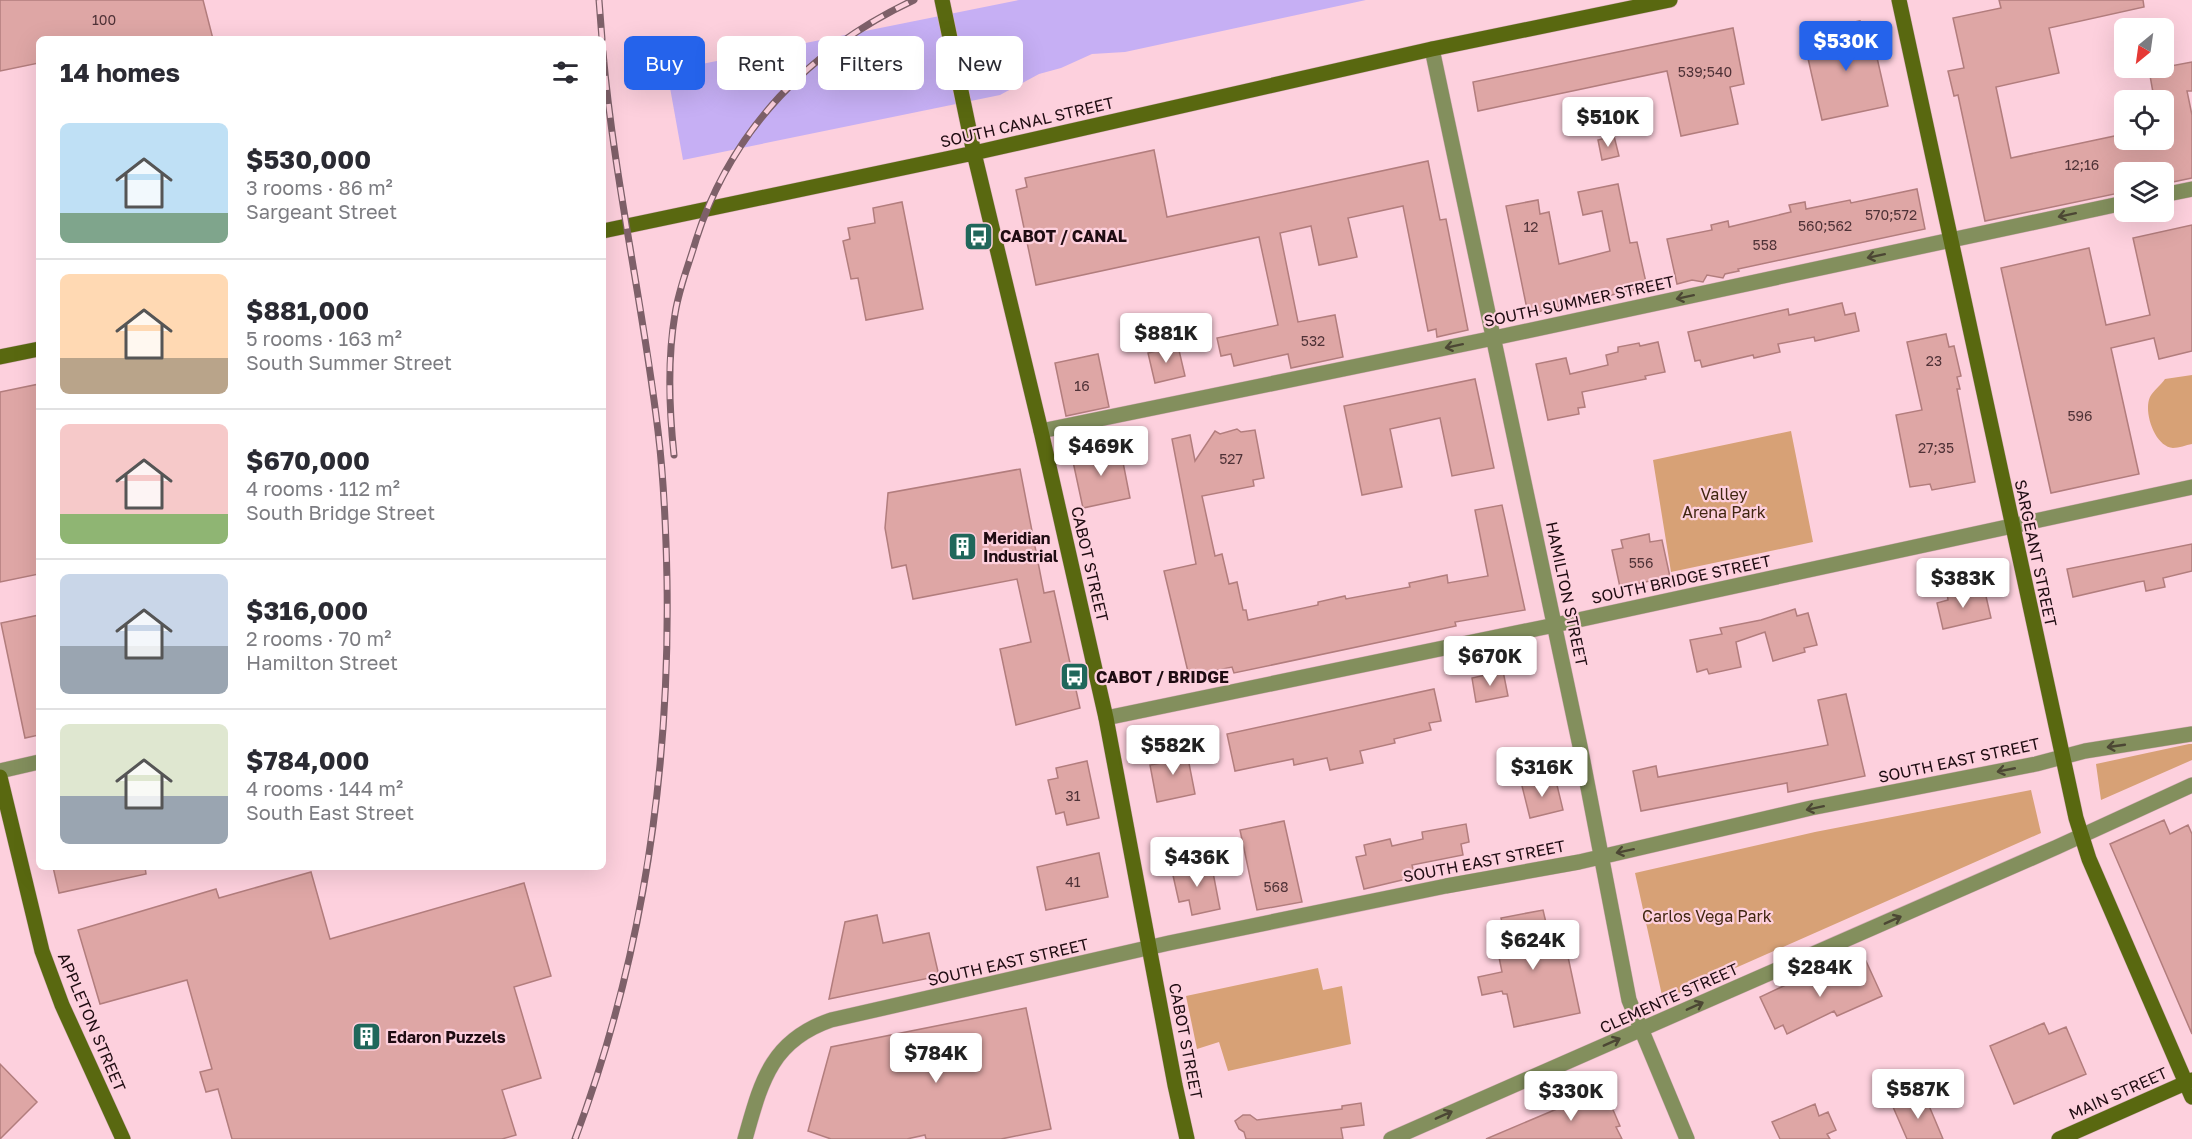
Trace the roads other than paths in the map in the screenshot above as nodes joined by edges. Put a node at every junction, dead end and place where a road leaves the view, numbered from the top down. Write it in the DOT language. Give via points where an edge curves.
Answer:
graph roads {
  1 [pos="1670,0"];
  2 [pos="1899,0"];
  3 [pos="943,2"];
  4 [pos="1432,49"];
  5 [pos="974,153"];
  6 [pos="2192,189"];
  7 [pos="2174,193"];
  8 [pos="2114,205"];
  9 [pos="606,230"];
  10 [pos="1952,239"];
  11 [pos="1494,338"];
  12 [pos="36,350"];
  13 [pos="0,357"];
  14 [pos="1041,431"];
  15 [pos="2192,487"];
  16 [pos="2012,525"];
  17 [pos="1555,625"];
  18 [pos="1106,718"];
  19 [pos="2192,734"];
  20 [pos="2063,757"];
  21 [pos="36,763"];
  22 [pos="0,771"];
  23 [pos="0,777"];
  24 [pos="2192,785"];
  25 [pos="2082,836"];
  26 [pos="1602,856"];
  27 [pos="1150,948"];
  28 [pos="1641,1030"];
  29 [pos="2190,1087"];
  30 [pos="123,1139"];
  31 [pos="745,1139"];
  32 [pos="1187,1139"];
  33 [pos="1391,1139"];
  34 [pos="1687,1139"];
  35 [pos="2059,1139"];
  1 -- 4 [label="street, SOUTH CANAL STREET"];
  2 -- 10 [label="street, SARGEANT STREET"];
  3 -- 5 [label="street, CABOT STREET"];
  4 -- 5 [label="street, SOUTH CANAL STREET"];
  4 -- 11 [label="street, HAMILTON STREET"];
  5 -- 9 [label="street, SOUTH CANAL STREET"];
  5 -- 14 [label="street, CABOT STREET"];
  6 -- 7 [label="street"];
  8 -- 10 [label="street, SOUTH SUMMER STREET, one-way"];
  10 -- 11 [label="street, SOUTH SUMMER STREET, one-way"];
  10 -- 16 [label="street, SARGEANT STREET"];
  11 -- 14 [label="street, SOUTH SUMMER STREET, one-way"];
  11 -- 17 [label="street, HAMILTON STREET"];
  12 -- 13 [label="street"];
  14 -- 18 [label="street, CABOT STREET"];
  15 -- 16 [label="street, SOUTH BRIDGE STREET"];
  16 -- 17 [label="street, SOUTH BRIDGE STREET"];
  16 -- 20 [label="street, SARGEANT STREET"];
  17 -- 18 [label="street, SOUTH BRIDGE STREET"];
  17 -- 26 [label="street, HAMILTON STREET"];
  18 -- 27 [label="street, CABOT STREET"];
  19 -- 20 [label="street, SOUTH EAST STREET, one-way"];
  20 -- 25 [label="street, SARGEANT STREET"];
  20 -- 26 [label="street, SOUTH EAST STREET, one-way" via="1810,808"];
  21 -- 22 [label="street"];
  23 -- 30 [label="street, APPLETON STREET" via="42,951"];
  24 -- 25 [label="street, CLEMENTE STREET"];
  28 -- 25 [label="street, CLEMENTE STREET, one-way"];
  25 -- 29 [label="street, SARGEANT STREET"];
  26 -- 27 [label="street, SOUTH EAST STREET"];
  26 -- 28 [label="street, HAMILTON STREET" via="1629,1000"];
  27 -- 31 [label="street, SOUTH EAST STREET" via="810,1027 789,1043 771,1065 759,1090"];
  27 -- 32 [label="street, CABOT STREET"];
  33 -- 28 [label="street, CLEMENTE STREET, one-way"];
  28 -- 34 [label="street, HAMILTON STREET"];
  29 -- 35 [label="street, MAIN STREET"];
}
